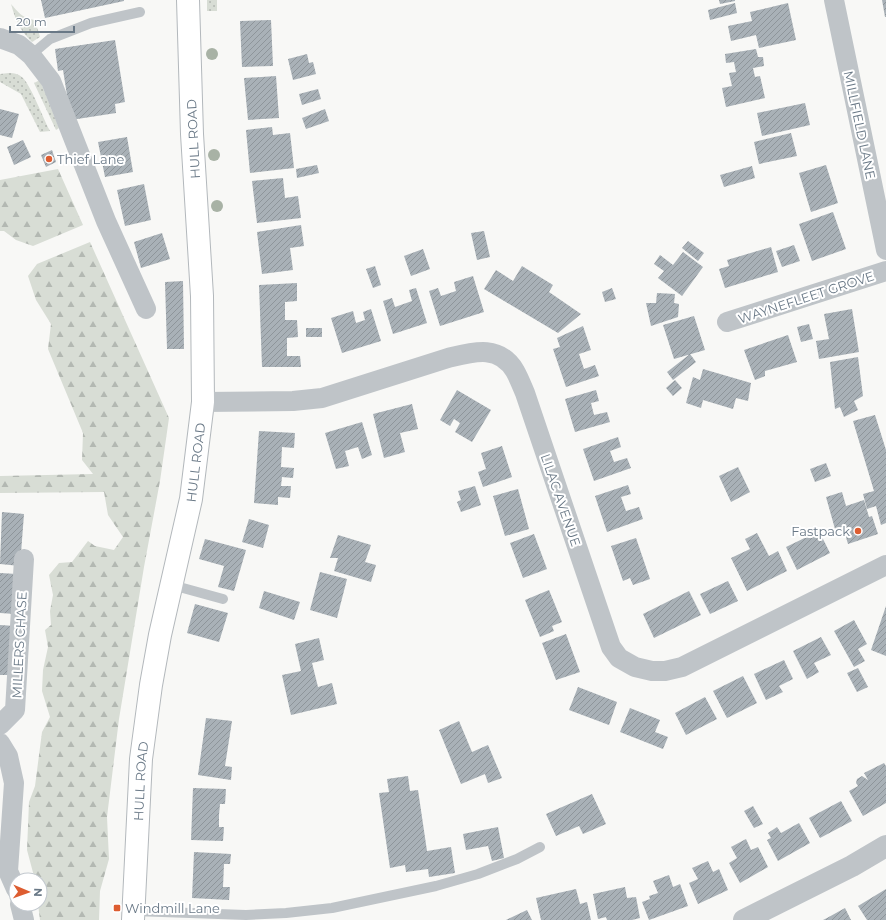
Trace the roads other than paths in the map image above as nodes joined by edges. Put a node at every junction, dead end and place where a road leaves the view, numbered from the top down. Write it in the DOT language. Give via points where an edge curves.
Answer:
graph roads {
  1 [pos="188,0"];
  2 [pos="834,0"];
  3 [pos="140,12"];
  4 [pos="0,38"];
  5 [pos="31,55"];
  6 [pos="886,250"];
  7 [pos="886,271"];
  8 [pos="146,309"];
  9 [pos="727,322"];
  10 [pos="203,402"];
  11 [pos="24,559"];
  12 [pos="886,565"];
  13 [pos="172,584"];
  14 [pos="224,599"];
  15 [pos="0,725"];
  16 [pos="0,743"];
  17 [pos="886,846"];
  18 [pos="540,847"];
  19 [pos="4,868"];
  20 [pos="133,916"];
  21 [pos="744,920"];
  1 -- 10 [label="main road, HULL ROAD" via="192,134 202,296"];
  2 -- 6 [label="street, MILLFIELD LANE"];
  3 -- 5 [label="lane" via="90,24 50,39"];
  4 -- 5 [label="street" via="19,46"];
  5 -- 8 [label="street" via="51,81 106,221"];
  7 -- 9 [label="street, WAYNEFLEET GROVE"];
  10 -- 12 [label="street, LILAC AVENUE" via="293,401 322,398 448,358 487,351 502,356 514,370 525,393 611,647 619,658 635,667 665,672 682,667"];
  10 -- 13 [label="main road, HULL ROAD" via="192,498"];
  11 -- 15 [label="street, MILLERS CHASE" via="15,710"];
  13 -- 14 [label="lane"];
  13 -- 20 [label="main road, HULL ROAD" via="158,649 141,759"];
  16 -- 19 [label="street" via="8,756 14,783"];
  17 -- 21 [label="street" via="852,866"];
  18 -- 20 [label="lane" via="478,874 428,888 332,908 246,915"];
}
